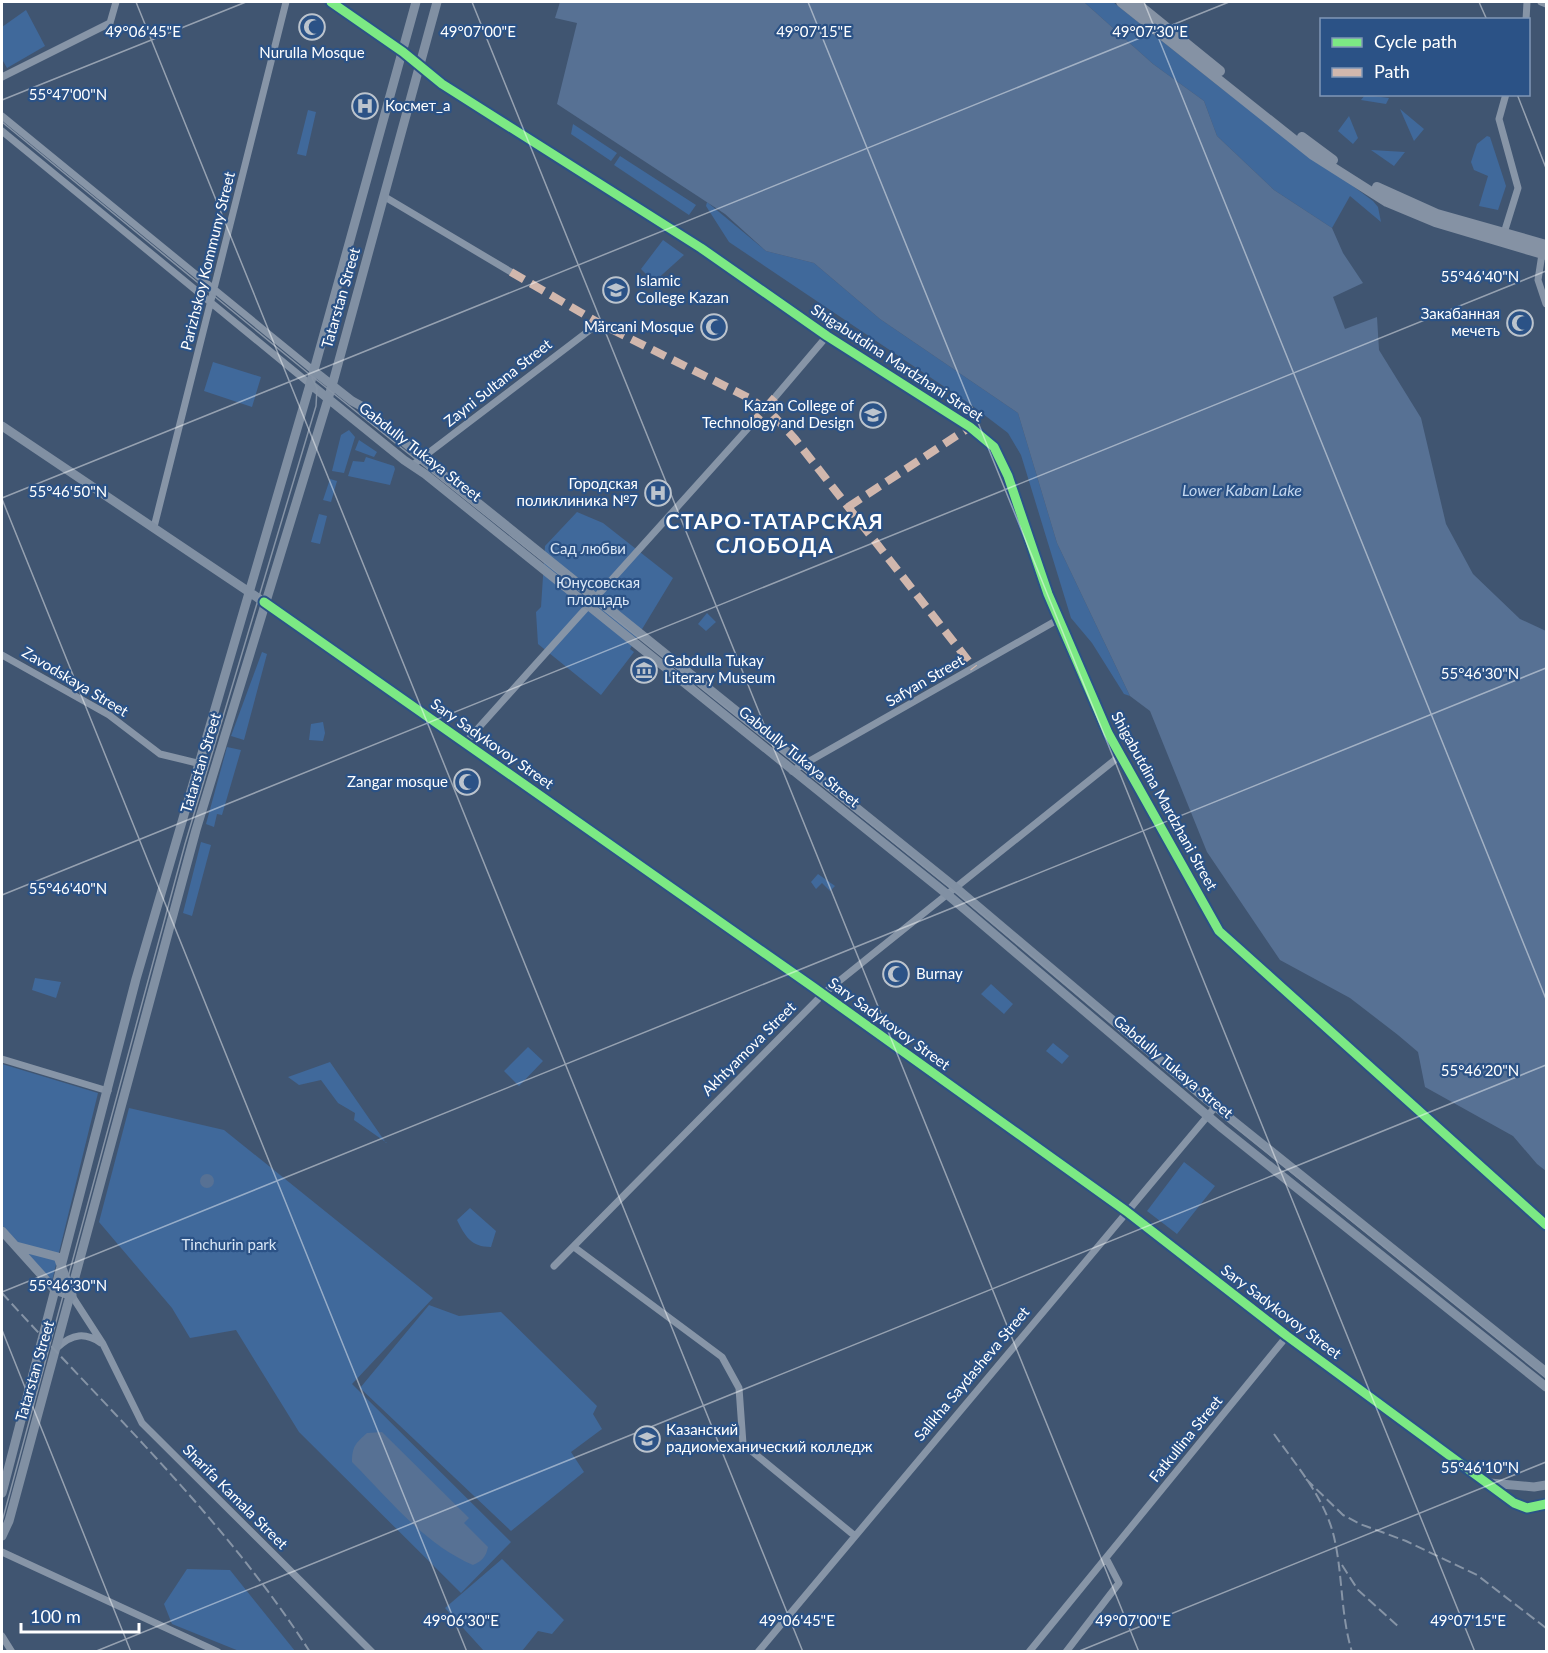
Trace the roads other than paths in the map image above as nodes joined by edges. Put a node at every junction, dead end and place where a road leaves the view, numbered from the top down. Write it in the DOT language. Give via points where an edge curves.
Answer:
graph roads {
  1 [pos="116,2"];
  2 [pos="286,2"];
  3 [pos="332,2"];
  4 [pos="416,2"];
  5 [pos="437,2"];
  6 [pos="1122,2"];
  7 [pos="1135,2"];
  8 [pos="1527,2"];
  9 [pos="1541,2"];
  10 [pos="1546,4"];
  11 [pos="1526,18"];
  12 [pos="403,52"];
  13 [pos="419,66"];
  14 [pos="2,77"];
  15 [pos="1505,96"];
  16 [pos="2,116"];
  17 [pos="2,131"];
  18 [pos="385,197"];
  19 [pos="1504,233"];
  20 [pos="1545,251"];
  21 [pos="510,272"];
  22 [pos="216,290"];
  23 [pos="213,302"];
  24 [pos="1546,304"];
  25 [pos="599,322"];
  26 [pos="827,336"];
  27 [pos="314,371"];
  28 [pos="310,384"];
  29 [pos="332,386"];
  30 [pos="776,396"];
  31 [pos="328,398"];
  32 [pos="2,426"];
  33 [pos="750,426"];
  34 [pos="423,458"];
  35 [pos="414,464"];
  36 [pos="154,526"];
  37 [pos="249,592"];
  38 [pos="595,597"];
  39 [pos="264,602"];
  40 [pos="588,605"];
  41 [pos="1059,619"];
  42 [pos="2,655"];
  43 [pos="464,744"];
  44 [pos="1120,755"];
  45 [pos="197,763"];
  46 [pos="802,764"];
  47 [pos="792,771"];
  48 [pos="956,888"];
  49 [pos="948,895"];
  50 [pos="823,994"];
  51 [pos="2,1059"];
  52 [pos="108,1091"];
  53 [pos="125,1096"];
  54 [pos="1216,1106"];
  55 [pos="1208,1115"];
  56 [pos="1126,1211"];
  57 [pos="1546,1225"];
  58 [pos="2,1231"];
  59 [pos="16,1246"];
  60 [pos="574,1246"];
  61 [pos="62,1263"];
  62 [pos="554,1266"];
  63 [pos="55,1290"];
  64 [pos="72,1296"];
  65 [pos="1287,1336"];
  66 [pos="103,1344"];
  67 [pos="58,1347"];
  68 [pos="1546,1372"];
  69 [pos="1546,1387"];
  70 [pos="1487,1482"];
  71 [pos="1546,1485"];
  72 [pos="2,1493"];
  73 [pos="1546,1504"];
  74 [pos="2,1536"];
  75 [pos="855,1536"];
  76 [pos="2,1552"];
  77 [pos="1106,1558"];
  78 [pos="2,1636"];
  79 [pos="12,1652"];
  80 [pos="218,1652"];
  81 [pos="372,1652"];
  82 [pos="758,1652"];
  83 [pos="1029,1652"];
  84 [pos="1066,1652"];
  1 -- 14 [label="street" via="110,23"];
  2 -- 22 [label="street, Parizhskoy Kommuny Street"];
  3 -- 12 [label="main road"];
  4 -- 12 [label="main road, Tatarstan Street"];
  5 -- 13 [label="main road, Tatarstan Street"];
  6 -- 20 [label="main road" via="1313,155 1387,202 1435,222"];
  7 -- 19 [label="main road" via="1298,134 1359,177 1410,204"];
  8 -- 11 [label="street"];
  9 -- 10 [label="street"];
  12 -- 13 [label="main road"];
  12 -- 27 [label="main road, Tatarstan Street"];
  13 -- 18 [label="main road, Tatarstan Street"];
  13 -- 26 [label="street, Shigabutdina Mardzhani Street" via="700,248"];
  15 -- 19 [label="street" via="1499,119 1518,188"];
  16 -- 22 [label="street"];
  17 -- 23 [label="street, Gabdully Tukaya Street"];
  18 -- 21 [label="street"];
  18 -- 29 [label="main road, Tatarstan Street"];
  19 -- 20 [label="main road"];
  20 -- 24 [label="street" via="1538,280"];
  22 -- 23 [label="street, Parizhskoy Kommuny Street"];
  22 -- 27 [label="street"];
  23 -- 28 [label="street, Gabdully Tukaya Street"];
  23 -- 36 [label="street, Parizhskoy Kommuny Street"];
  25 -- 34 [label="street, Zayni Sultana Street"];
  26 -- 30 [label="street"];
  26 -- 41 [label="street, Shigabutdina Mardzhani Street" via="970,427 994,447"];
  27 -- 28 [label="main road, Tatarstan Street"];
  27 -- 29 [label="main road, Gabdully Tukaya Street"];
  28 -- 31 [label="main road, Gabdully Tukaya Street"];
  28 -- 37 [label="main road, Tatarstan Street"];
  29 -- 31 [label="main road, Tatarstan Street"];
  29 -- 34 [label="main road, Gabdully Tukaya Street"];
  31 -- 35 [label="main road, Gabdully Tukaya Street"];
  31 -- 39 [label="main road, Tatarstan Street"];
  32 -- 36 [label="main road, Sary Sadykovoy Street"];
  33 -- 38 [label="street"];
  34 -- 35 [label="street, Zayni Sultana Street"];
  34 -- 38 [label="main road, Gabdully Tukaya Street"];
  35 -- 40 [label="main road, Gabdully Tukaya Street"];
  36 -- 37 [label="main road, Sary Sadykovoy Street"];
  37 -- 39 [label="main road, Sary Sadykovoy Street"];
  37 -- 45 [label="main road, Tatarstan Street"];
  38 -- 40 [label="street"];
  38 -- 46 [label="main road, Gabdully Tukaya Street"];
  39 -- 43 [label="main road, Sary Sadykovoy Street"];
  39 -- 53 [label="main road, Tatarstan Street" via="196,830"];
  40 -- 43 [label="street"];
  40 -- 47 [label="main road, Gabdully Tukaya Street"];
  41 -- 44 [label="street, Shigabutdina Mardzhani Street"];
  41 -- 46 [label="street, Safyan Street"];
  42 -- 45 [label="street, Zavodskaya Street" via="109,715 160,754"];
  43 -- 50 [label="main road, Sary Sadykovoy Street"];
  44 -- 48 [label="street, Akhtyamova Street"];
  44 -- 57 [label="street, Shigabutdina Mardzhani Street" via="1219,931"];
  45 -- 52 [label="main road, Tatarstan Street"];
  46 -- 47 [label="street, Safyan Street"];
  46 -- 48 [label="main road, Gabdully Tukaya Street"];
  47 -- 49 [label="main road, Gabdully Tukaya Street"];
  48 -- 49 [label="street, Akhtyamova Street"];
  48 -- 54 [label="main road, Gabdully Tukaya Street"];
  49 -- 50 [label="street, Akhtyamova Street"];
  49 -- 55 [label="main road, Gabdully Tukaya Street"];
  50 -- 56 [label="main road, Sary Sadykovoy Street"];
  50 -- 60 [label="street, Akhtyamova Street"];
  51 -- 52 [label="street"];
  52 -- 53 [label="main road"];
  52 -- 61 [label="main road, Tatarstan Street"];
  53 -- 64 [label="main road, Tatarstan Street"];
  54 -- 55 [label="street, Salikha Saydasheva Street"];
  54 -- 68 [label="main road, Gabdully Tukaya Street"];
  55 -- 56 [label="street, Salikha Saydasheva Street"];
  55 -- 69 [label="main road, Gabdully Tukaya Street"];
  56 -- 65 [label="main road, Sary Sadykovoy Street"];
  56 -- 75 [label="street, Salikha Saydasheva Street"];
  58 -- 59 [label="main road"];
  59 -- 61 [label="main road" via="58,1257"];
  59 -- 63 [label="main road"];
  60 -- 62 [label="street, Akhtyamova Street"];
  60 -- 75 [label="street" via="722,1357 739,1388 743,1444"];
  61 -- 63 [label="main road, Tatarstan Street"];
  61 -- 64 [label="main road"];
  63 -- 64 [label="main road"];
  63 -- 72 [label="main road, Tatarstan Street"];
  64 -- 66 [label="street, Sharifa Kamala Street"];
  64 -- 67 [label="main road, Tatarstan Street"];
  65 -- 70 [label="main road, Sary Sadykovoy Street"];
  65 -- 77 [label="street, Fatkullina Street"];
  66 -- 67 [label="street" via="81,1335 70,1337"];
  66 -- 81 [label="street, Sharifa Kamala Street" via="142,1423"];
  67 -- 74 [label="main road, Tatarstan Street"];
  70 -- 71 [label="main road"];
  70 -- 73 [label="main road, Sary Sadykovoy Street" via="1527,1508"];
  75 -- 82 [label="street, Salikha Saydasheva Street"];
  76 -- 80 [label="street"];
  77 -- 83 [label="street, Fatkullina Street"];
  77 -- 84 [label="street" via="1119,1582"];
  78 -- 79 [label="street"];
}
